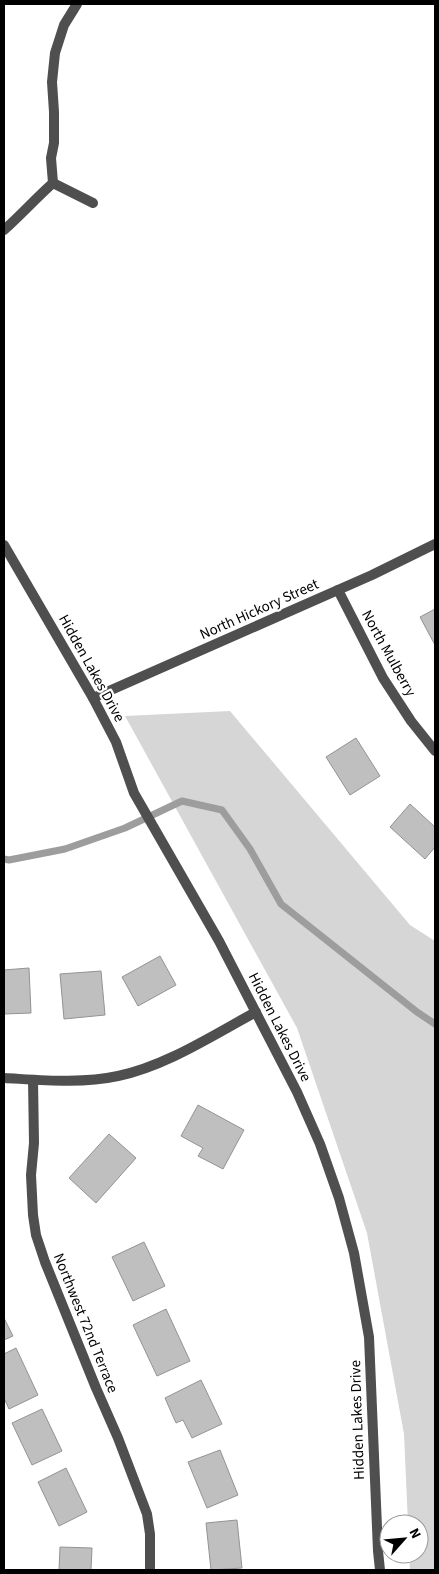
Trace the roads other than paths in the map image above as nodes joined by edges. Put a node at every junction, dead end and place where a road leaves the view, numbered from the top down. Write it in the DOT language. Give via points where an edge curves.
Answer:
graph roads {
  1 [pos="77,4"];
  2 [pos="53,183"];
  3 [pos="93,203"];
  4 [pos="4,230"];
  5 [pos="435,544"];
  6 [pos="4,545"];
  7 [pos="338,590"];
  8 [pos="93,698"];
  9 [pos="435,751"];
  10 [pos="256,1012"];
  11 [pos="4,1078"];
  12 [pos="33,1080"];
  13 [pos="150,1570"];
  14 [pos="380,1570"];
  1 -- 2 [label="street" via="64,25 55,53 52,82"];
  2 -- 3 [label="street"];
  2 -- 4 [label="street"];
  5 -- 7 [label="street, North Hickory Street"];
  6 -- 8 [label="street, Hidden Lakes Drive"];
  7 -- 8 [label="street, North Hickory Street"];
  7 -- 9 [label="street, North Mulberry" via="382,678"];
  8 -- 10 [label="street, Hidden Lakes Drive" via="116,742 134,793"];
  10 -- 12 [label="street" via="162,1062 118,1077 85,1081"];
  10 -- 14 [label="street, Hidden Lakes Drive" via="320,1144 354,1253 369,1337"];
  11 -- 12 [label="street"];
  12 -- 13 [label="street, Northwest 72nd Terrace" via="31,1175 36,1235 147,1514"];
}
